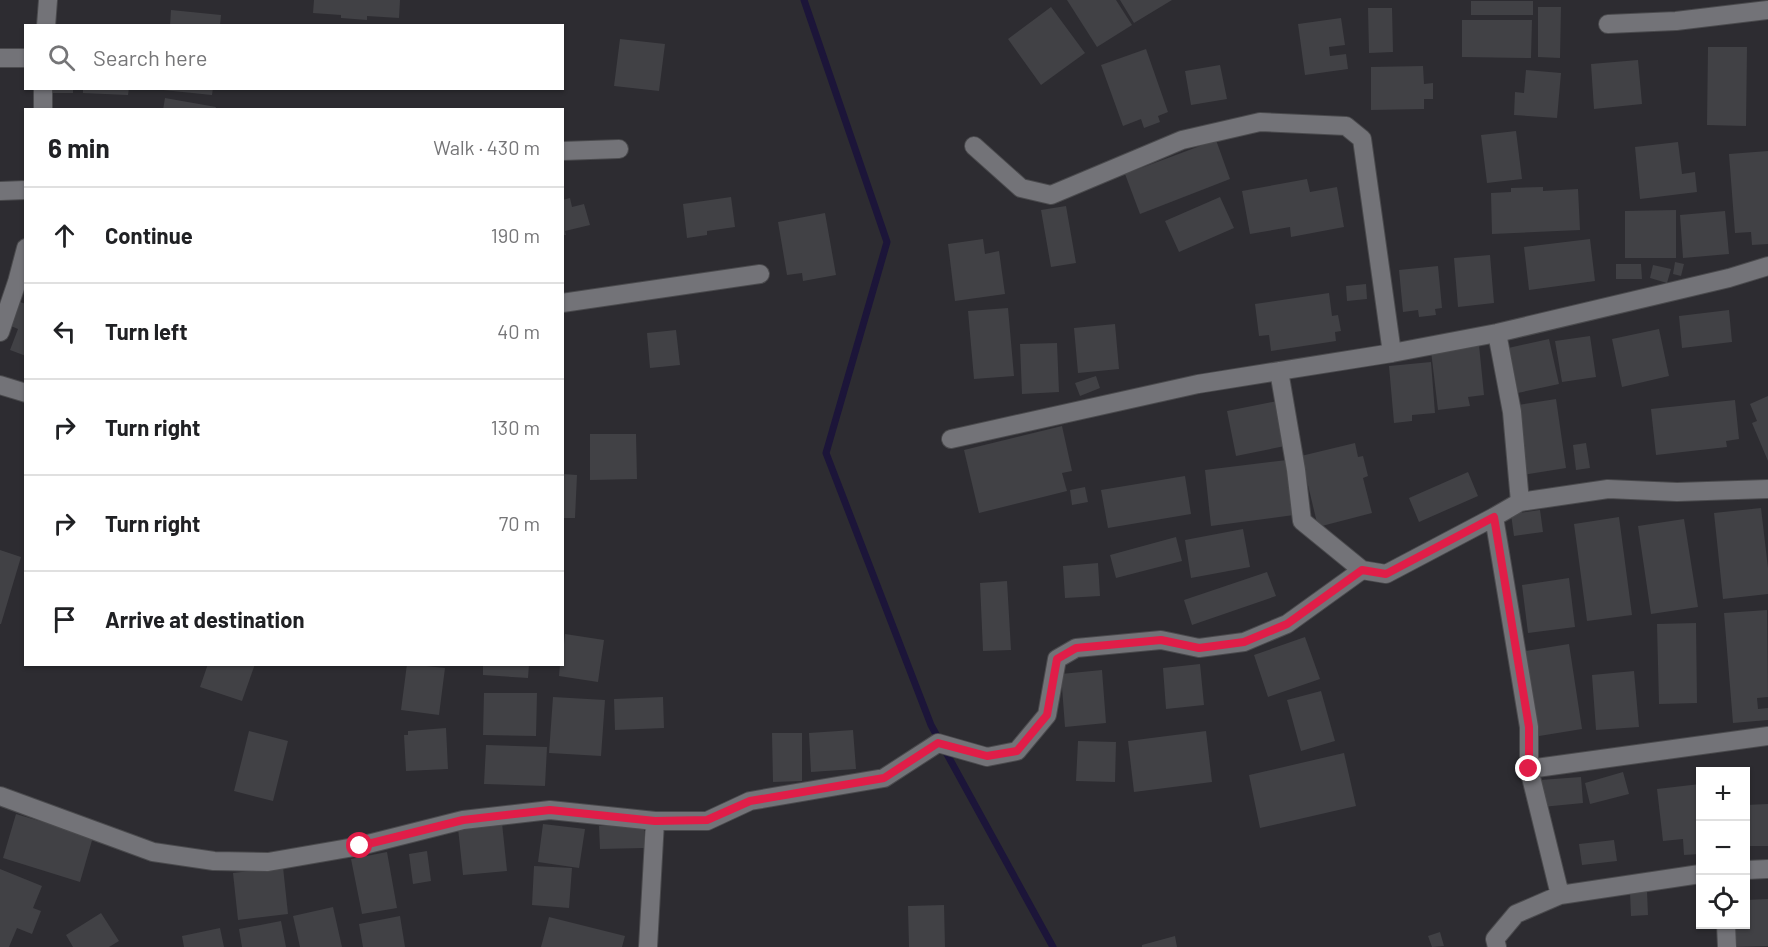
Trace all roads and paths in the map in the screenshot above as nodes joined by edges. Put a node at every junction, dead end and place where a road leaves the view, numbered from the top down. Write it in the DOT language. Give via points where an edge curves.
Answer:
graph roads {
  1 [pos="48,0"];
  2 [pos="1768,10"];
  3 [pos="46,24"];
  4 [pos="1608,24"];
  5 [pos="0,58"];
  6 [pos="24,58"];
  7 [pos="43,90"];
  8 [pos="43,108"];
  9 [pos="974,147"];
  10 [pos="619,149"];
  11 [pos="564,152"];
  12 [pos="24,190"];
  13 [pos="0,191"];
  14 [pos="24,256"];
  15 [pos="1768,266"];
  16 [pos="760,274"];
  17 [pos="564,303"];
  18 [pos="0,332"];
  19 [pos="1497,333"];
  20 [pos="1392,353"];
  21 [pos="1279,371"];
  22 [pos="0,385"];
  23 [pos="24,392"];
  24 [pos="951,439"];
  25 [pos="1768,489"];
  26 [pos="1520,502"];
  27 [pos="1494,517"];
  28 [pos="1362,570"];
  29 [pos="1768,736"];
  30 [pos="1529,769"];
  31 [pos="0,796"];
  32 [pos="655,821"];
  33 [pos="1768,869"];
  34 [pos="1750,870"];
  35 [pos="1696,875"];
  36 [pos="1560,895"];
  37 [pos="1726,929"];
  38 [pos="648,947"];
  39 [pos="1497,947"];
  40 [pos="1727,947"];
  1 -- 3 [label="street"];
  2 -- 4 [label="street"];
  5 -- 6 [label="street"];
  7 -- 8 [label="street"];
  9 -- 20 [label="street" via="1021,188 1051,195 1182,140 1260,122 1346,126 1362,139"];
  10 -- 11 [label="street"];
  12 -- 13 [label="street"];
  14 -- 18 [label="street"];
  15 -- 19 [label="street"];
  16 -- 17 [label="street"];
  19 -- 20 [label="street"];
  19 -- 26 [label="street" via="1512,412"];
  20 -- 21 [label="street"];
  21 -- 24 [label="street" via="1198,384"];
  21 -- 28 [label="street" via="1302,521"];
  22 -- 23 [label="street"];
  25 -- 26 [label="street" via="1608,489"];
  26 -- 27 [label="street"];
  27 -- 28 [label="street" via="1386,574"];
  27 -- 30 [label="street" via="1529,727"];
  28 -- 32 [label="street" via="1287,624 1244,642 1199,648 1161,640 1076,648 1057,659 1047,715 1017,751 987,756 938,743 884,778 750,801 707,820"];
  29 -- 30 [label="street"];
  30 -- 36 [label="street"];
  31 -- 32 [label="street" via="153,852 214,861 268,862 360,846 463,820 550,810"];
  32 -- 38 [label="street"];
  33 -- 34 [label="street"];
  35 -- 36 [label="street"];
  36 -- 39 [label="street" via="1516,914 1495,939"];
  37 -- 40 [label="street"];
}
